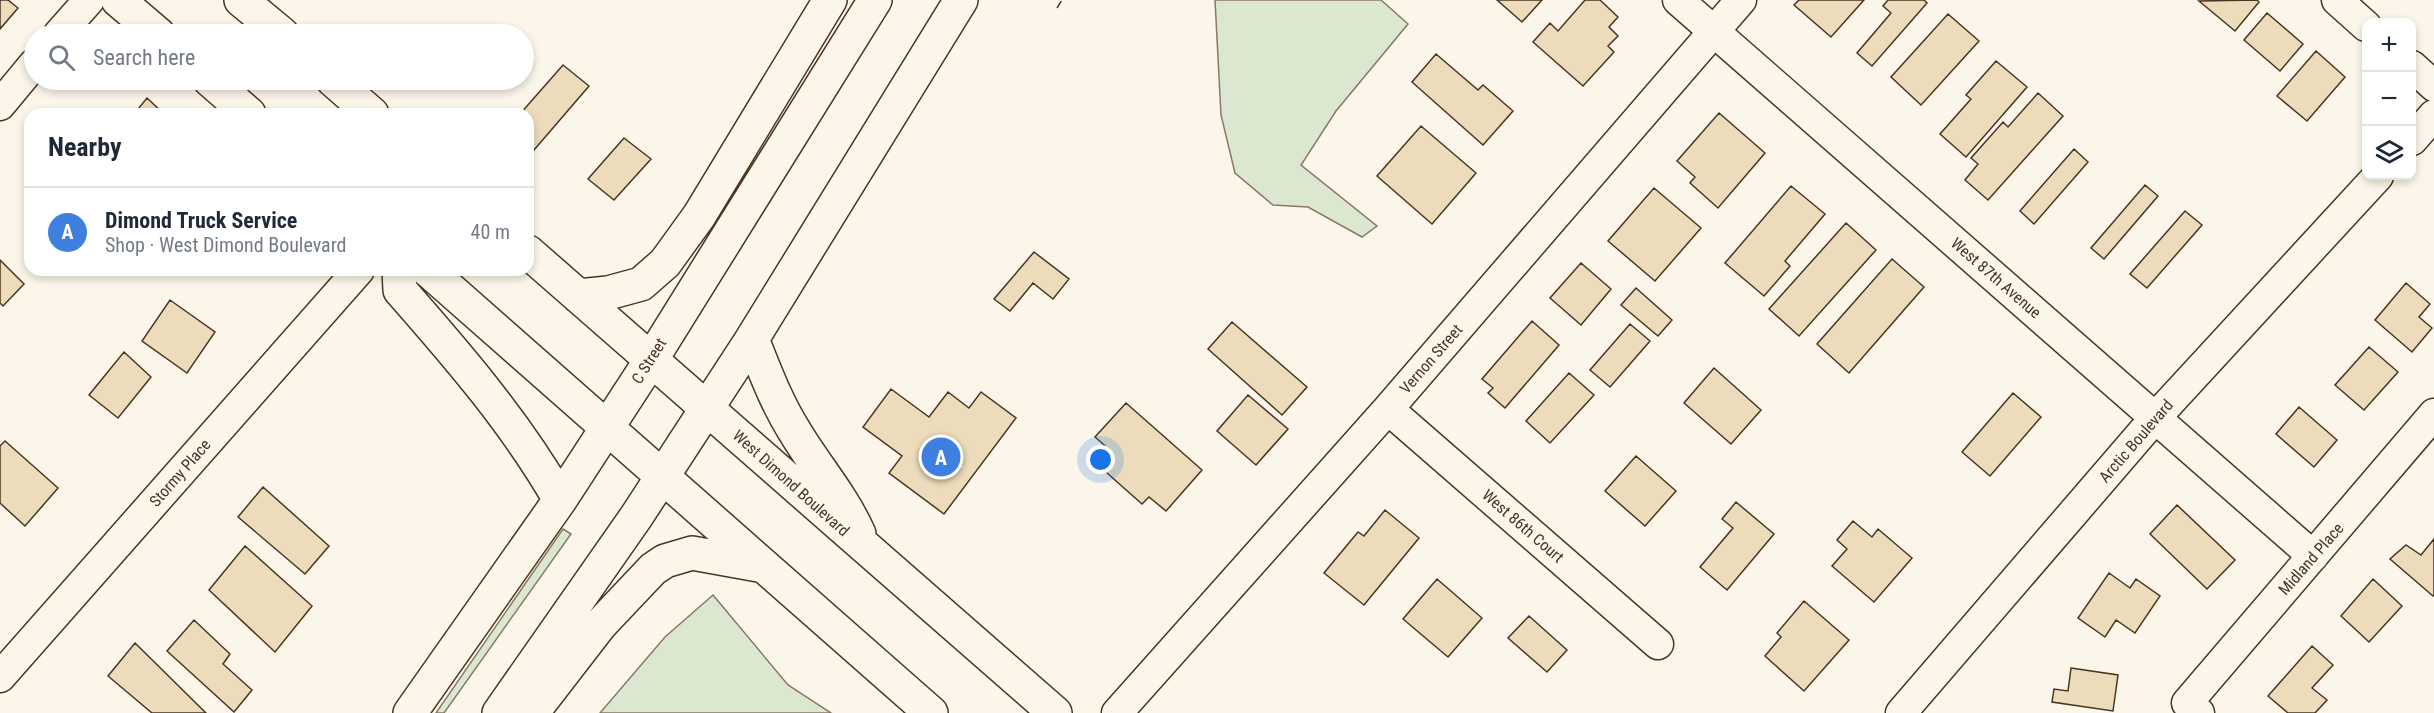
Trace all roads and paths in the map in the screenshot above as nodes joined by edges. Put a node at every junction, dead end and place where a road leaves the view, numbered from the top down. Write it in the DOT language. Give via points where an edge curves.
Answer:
graph roads {
  1 [pos="89,0"];
  2 [pos="118,0"];
  3 [pos="241,0"];
  4 [pos="830,0"];
  5 [pos="875,0"];
  6 [pos="961,0"];
  7 [pos="1678,0"];
  8 [pos="1740,0"];
  9 [pos="2337,0"];
  10 [pos="2362,22"];
  11 [pos="68,24"];
  12 [pos="146,24"];
  13 [pos="270,24"];
  14 [pos="1714,31"];
  15 [pos="2416,70"];
  16 [pos="24,76"];
  17 [pos="2434,86"];
  18 [pos="221,90"];
  19 [pos="344,90"];
  20 [pos="0,105"];
  21 [pos="242,108"];
  22 [pos="365,108"];
  23 [pos="2434,115"];
  24 [pos="2416,135"];
  25 [pos="2374,180"];
  26 [pos="534,257"];
  27 [pos="354,276"];
  28 [pos="399,276"];
  29 [pos="435,276"];
  30 [pos="578,296"];
  31 [pos="752,339"];
  32 [pos="651,360"];
  33 [pos="705,409"];
  34 [pos="1388,409"];
  35 [pos="2434,414"];
  36 [pos="2155,418"];
  37 [pos="606,427"];
  38 [pos="662,476"];
  39 [pos="560,500"];
  40 [pos="866,549"];
  41 [pos="2313,556"];
  42 [pos="764,566"];
  43 [pos="1658,644"];
  44 [pos="0,677"];
  45 [pos="2193,708"];
  46 [pos="410,713"];
  47 [pos="499,713"];
  48 [pos="532,713"];
  49 [pos="931,713"];
  50 [pos="1055,713"];
  51 [pos="1117,713"];
  52 [pos="1901,713"];
  1 -- 11 [label="street"];
  2 -- 12 [label="main road"];
  3 -- 13 [label="main road"];
  4 -- 30 [label="main road" via="699,216 665,263 641,284"];
  5 -- 32 [label="main road, C Street"];
  6 -- 31 [label="main road"];
  7 -- 14 [label="street, West 87th Avenue"];
  8 -- 14 [label="street, Vernon Street"];
  9 -- 10 [label="street"];
  14 -- 34 [label="street, Vernon Street"];
  14 -- 36 [label="street, West 87th Avenue"];
  15 -- 17 [label="street"];
  16 -- 20 [label="street"];
  18 -- 21 [label="main road"];
  19 -- 22 [label="main road"];
  23 -- 24 [label="street"];
  25 -- 36 [label="street, Arctic Boulevard"];
  26 -- 30 [label="main road, West Dimond Boulevard"];
  27 -- 44 [label="street, Stormy Place"];
  28 -- 39 [label="main road" via="400,290 493,399 534,455"];
  29 -- 37 [label="main road"];
  30 -- 32 [label="main road, West Dimond Boulevard"];
  31 -- 33 [label="main road"];
  31 -- 40 [label="main road" via="777,402 843,500"];
  32 -- 33 [label="main road, West Dimond Boulevard"];
  32 -- 37 [label="main road, C Street"];
  33 -- 38 [label="main road"];
  33 -- 40 [label="main road, West Dimond Boulevard"];
  34 -- 43 [label="street, West 86th Court"];
  34 -- 51 [label="street, Vernon Street"];
  35 -- 41 [label="street, Midland Place"];
  36 -- 41 [label="street, West 87th Avenue"];
  36 -- 52 [label="street, Arctic Boulevard"];
  37 -- 38 [label="main road"];
  37 -- 39 [label="main road, C Street"];
  38 -- 42 [label="main road"];
  38 -- 47 [label="main road"];
  39 -- 46 [label="main road, C Street"];
  40 -- 50 [label="main road, West Dimond Boulevard"];
  41 -- 45 [label="street, Midland Place"];
  42 -- 48 [label="main road" via="692,553 664,561 600,625"];
  42 -- 49 [label="main road"];
}
